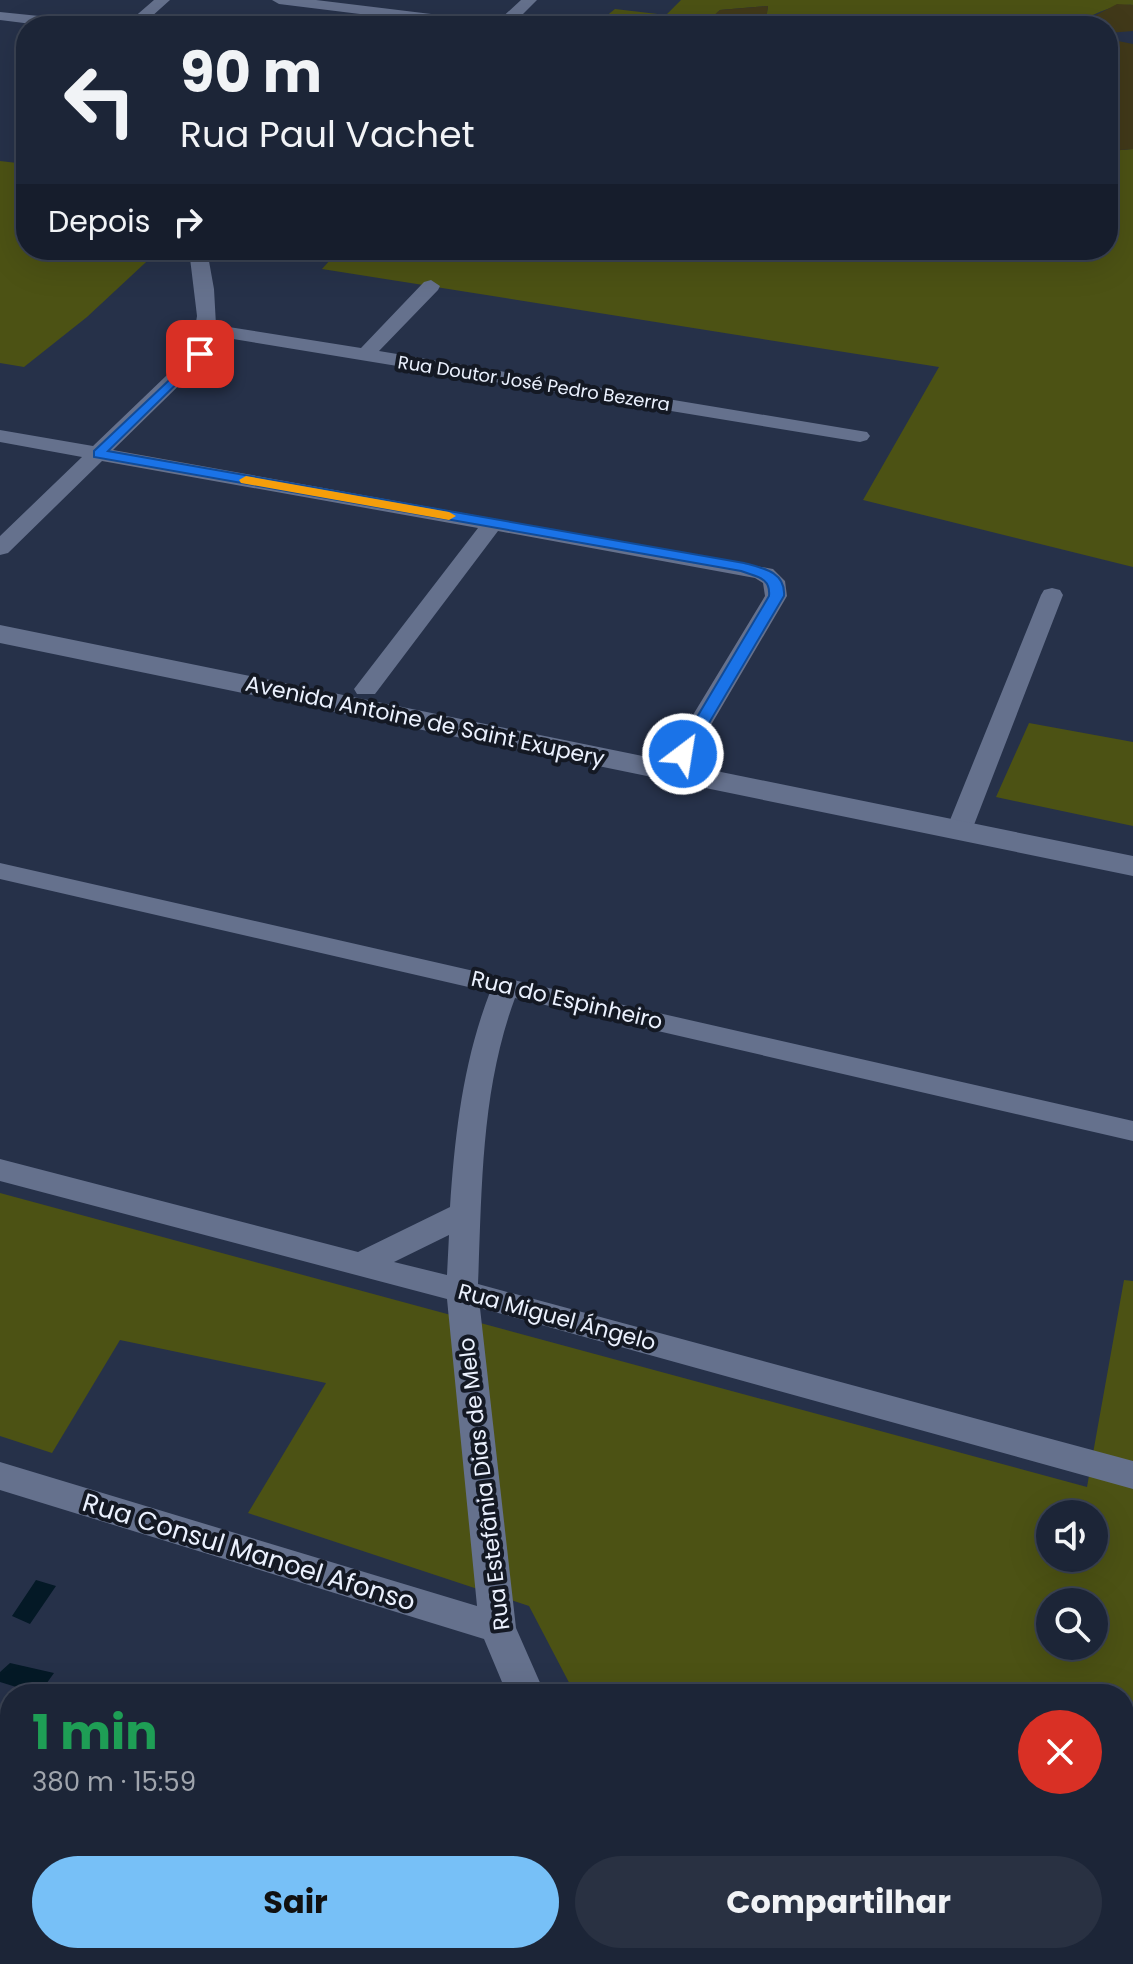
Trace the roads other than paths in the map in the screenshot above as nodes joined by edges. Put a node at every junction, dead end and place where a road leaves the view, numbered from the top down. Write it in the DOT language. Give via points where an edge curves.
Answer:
graph roads {
  1 [pos="163,0"];
  2 [pos="279,0"];
  3 [pos="530,0"];
  4 [pos="144,16"];
  5 [pos="385,16"];
  6 [pos="513,16"];
  7 [pos="200,260"];
  8 [pos="431,286"];
  9 [pos="207,329"];
  10 [pos="365,355"];
  11 [pos="0,436"];
  12 [pos="860,436"];
  13 [pos="98,454"];
  14 [pos="492,524"];
  15 [pos="0,548"];
  16 [pos="1052,595"];
  17 [pos="0,617"];
  18 [pos="0,634"];
  19 [pos="366,689"];
  20 [pos="677,762"];
  21 [pos="963,820"];
  22 [pos="1133,843"];
  23 [pos="1133,866"];
  24 [pos="0,871"];
  25 [pos="506,986"];
  26 [pos="1133,1131"];
  27 [pos="0,1170"];
  28 [pos="466,1213"];
  29 [pos="359,1265"];
  30 [pos="462,1291"];
  31 [pos="1123,1472"];
  32 [pos="0,1476"];
  33 [pos="498,1628"];
  34 [pos="522,1684"];
  1 -- 4 [label="street"];
  2 -- 5 [label="street"];
  3 -- 6 [label="street"];
  7 -- 9 [label="street"];
  8 -- 10 [label="street"];
  9 -- 10 [label="street, Rua Doutor José Pedro Bezerra"];
  9 -- 13 [label="street" via="200,354"];
  10 -- 12 [label="street, Rua Doutor José Pedro Bezerra"];
  11 -- 13 [label="street"];
  13 -- 14 [label="street"];
  13 -- 15 [label="street"];
  14 -- 19 [label="street"];
  14 -- 20 [label="street" via="772,577 776,596"];
  16 -- 21 [label="street"];
  17 -- 19 [label="street, Avenida Antoine de Saint Exupery"];
  18 -- 20 [label="street, Avenida Antoine de Saint Exupery"];
  19 -- 20 [label="street, Avenida Antoine de Saint Exupery"];
  20 -- 21 [label="street, Avenida Antoine de Saint Exupery"];
  21 -- 22 [label="street, Avenida Antoine de Saint Exupery"];
  21 -- 23 [label="street, Avenida Antoine de Saint Exupery"];
  24 -- 25 [label="street, Rua do Espinheiro"];
  25 -- 26 [label="street, Rua do Espinheiro"];
  25 -- 28 [label="street, Rua Estefânia Dias de Melo" via="487,1036 476,1092"];
  27 -- 29 [label="street, Rua Miguel Ángelo"];
  28 -- 29 [label="street"];
  28 -- 30 [label="street, Rua Estefânia Dias de Melo"];
  29 -- 30 [label="street, Rua Miguel Ángelo"];
  30 -- 31 [label="street, Rua Miguel Ángelo"];
  30 -- 33 [label="street, Rua Estefânia Dias de Melo"];
  32 -- 33 [label="street, Rua Consul Manoel Afonso"];
  33 -- 34 [label="street, Rua Estefânia Dias de Melo"];
}
